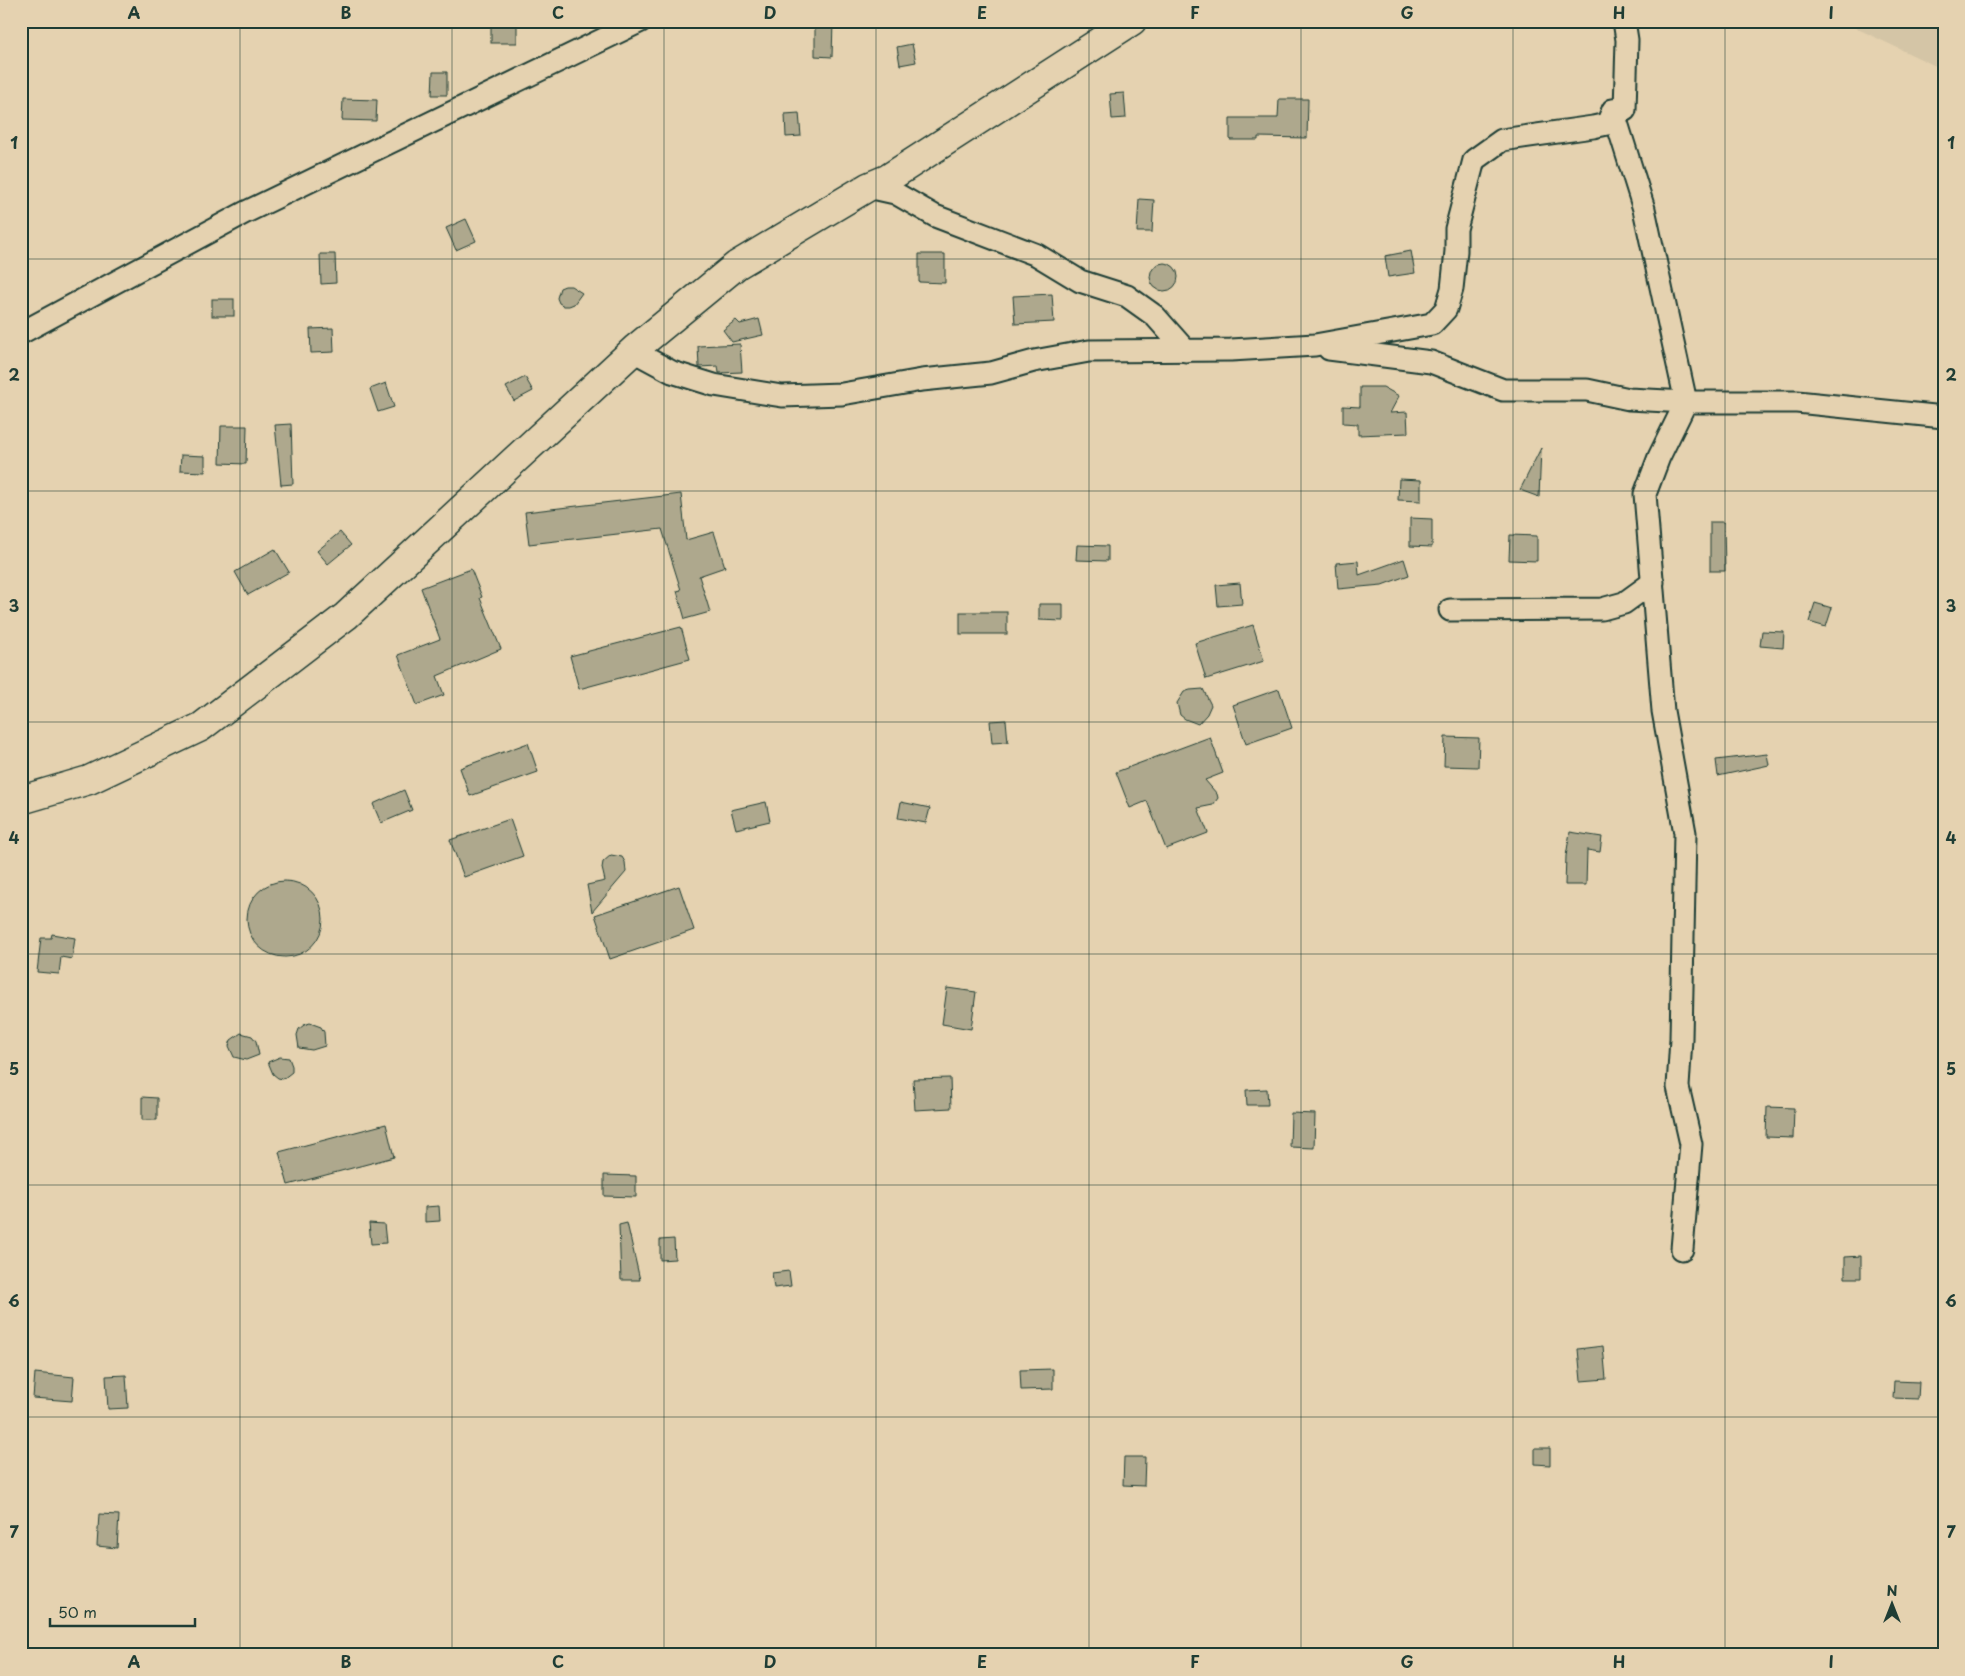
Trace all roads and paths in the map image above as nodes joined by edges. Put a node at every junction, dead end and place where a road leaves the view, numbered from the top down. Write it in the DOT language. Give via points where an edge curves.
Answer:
graph roads {
  1 [pos="641,21"];
  2 [pos="1132,21"];
  3 [pos="1624,21"];
  4 [pos="1613,110"];
  5 [pos="868,187"];
  6 [pos="21,333"];
  7 [pos="1315,345"];
  8 [pos="632,351"];
  9 [pos="1186,351"];
  10 [pos="1686,402"];
  11 [pos="1944,418"];
  12 [pos="1654,582"];
  13 [pos="1450,610"];
  14 [pos="21,800"];
  15 [pos="1682,1249"];
  1 -- 6 [label="street" via="244,213"];
  2 -- 5 [label="main road" via="887,179"];
  3 -- 4 [label="street" via="1628,40 1625,110"];
  4 -- 7 [label="street" via="1607,124 1502,140 1474,160 1456,229 1452,288 1446,309 1432,324"];
  4 -- 10 [label="street" via="1644,209"];
  5 -- 8 [label="main road" via="738,266"];
  5 -- 9 [label="street" via="895,193 935,216 1037,255 1080,280 1127,296 1155,316"];
  7 -- 9 [label="street"];
  7 -- 10 [label="street" via="1431,362 1503,390 1587,390 1629,400"];
  8 -- 9 [label="street" via="672,372 706,382 782,396 842,394 922,380 991,374 1034,361 1089,351"];
  8 -- 14 [label="main road" via="346,616 202,727 89,780"];
  10 -- 11 [label="street" via="1797,402"];
  10 -- 12 [label="street" via="1645,494"];
  12 -- 13 [label="street" via="1624,603 1602,609"];
  12 -- 15 [label="street" via="1663,711 1686,833 1678,1086 1691,1144"];
}
